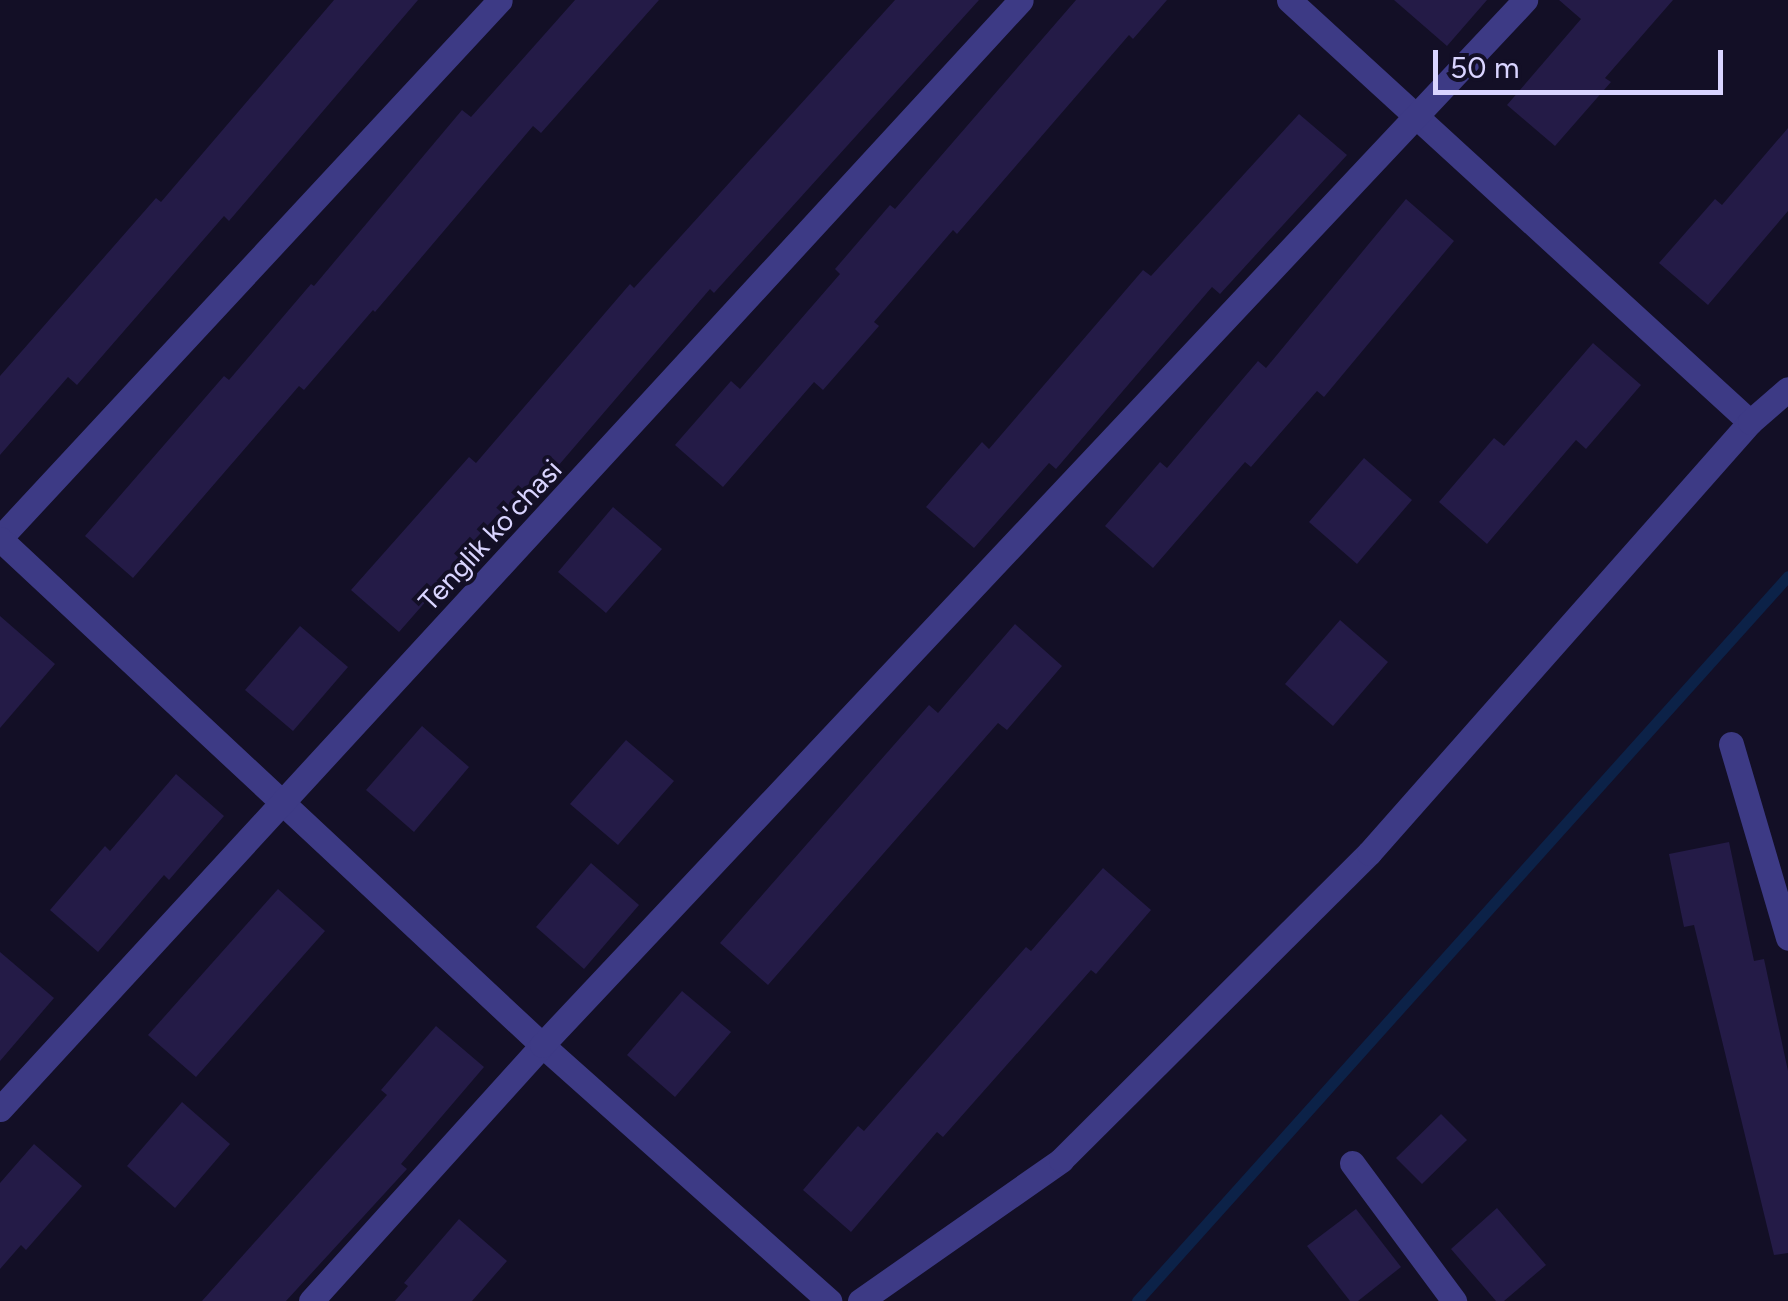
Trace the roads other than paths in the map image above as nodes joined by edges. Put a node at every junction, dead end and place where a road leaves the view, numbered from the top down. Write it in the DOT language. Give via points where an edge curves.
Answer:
graph roads {
  1 [pos="500,0"];
  2 [pos="1021,0"];
  3 [pos="1288,0"];
  4 [pos="1526,0"];
  5 [pos="1418,116"];
  6 [pos="1788,389"];
  7 [pos="1750,422"];
  8 [pos="0,539"];
  9 [pos="1731,744"];
  10 [pos="286,803"];
  11 [pos="1788,938"];
  12 [pos="542,1045"];
  13 [pos="0,1109"];
  14 [pos="1352,1163"];
  15 [pos="311,1301"];
  16 [pos="829,1301"];
  17 [pos="860,1301"];
  18 [pos="1454,1301"];
  1 -- 8 [label="street"];
  2 -- 10 [label="street, Tenglik ko'chasi"];
  3 -- 5 [label="street"];
  4 -- 5 [label="street"];
  5 -- 7 [label="street"];
  5 -- 12 [label="street"];
  6 -- 7 [label="street"];
  7 -- 17 [label="street" via="1369,853 1061,1160"];
  8 -- 10 [label="street"];
  9 -- 11 [label="street"];
  10 -- 12 [label="street"];
  10 -- 13 [label="street, Tenglik ko'chasi"];
  12 -- 15 [label="street"];
  12 -- 16 [label="street"];
  14 -- 18 [label="street"];
}
